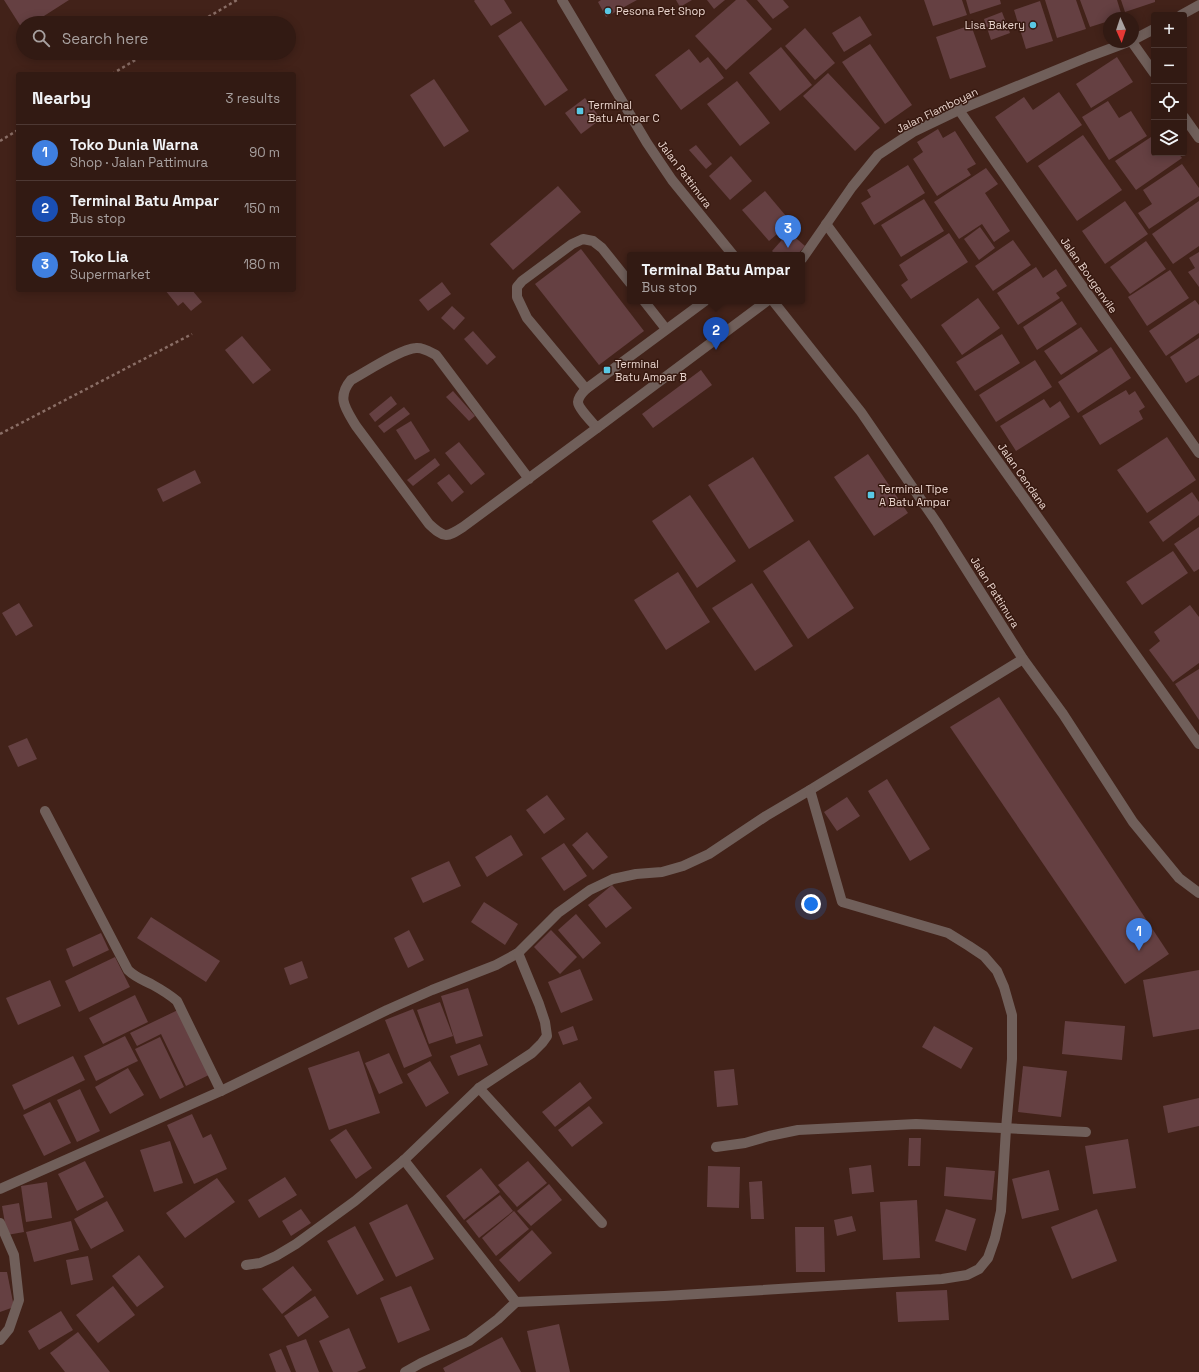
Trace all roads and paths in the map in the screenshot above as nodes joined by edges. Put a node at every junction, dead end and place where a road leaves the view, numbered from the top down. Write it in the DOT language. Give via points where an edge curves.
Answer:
graph roads {
  1 [pos="237,0"];
  2 [pos="562,0"];
  3 [pos="1199,4"];
  4 [pos="1186,12"];
  5 [pos="210,16"];
  6 [pos="1151,31"];
  7 [pos="1139,38"];
  8 [pos="1112,48"];
  9 [pos="1138,48"];
  10 [pos="135,60"];
  11 [pos="1151,68"];
  12 [pos="115,72"];
  13 [pos="959,110"];
  14 [pos="1186,120"];
  15 [pos="16,131"];
  16 [pos="1199,138"];
  17 [pos="0,141"];
  18 [pos="826,224"];
  19 [pos="731,252"];
  20 [pos="805,255"];
  21 [pos="627,279"];
  22 [pos="646,304"];
  23 [pos="701,304"];
  24 [pos="763,304"];
  25 [pos="775,304"];
  26 [pos="666,329"];
  27 [pos="192,334"];
  28 [pos="586,389"];
  29 [pos="597,428"];
  30 [pos="0,434"];
  31 [pos="1199,453"];
  32 [pos="529,479"];
  33 [pos="1022,659"];
  34 [pos="1199,744"];
  35 [pos="810,790"];
  36 [pos="45,811"];
  37 [pos="1199,893"];
  38 [pos="518,953"];
  39 [pos="479,1088"];
  40 [pos="221,1091"];
  41 [pos="1006,1128"];
  42 [pos="1086,1132"];
  43 [pos="716,1147"];
  44 [pos="404,1160"];
  45 [pos="0,1189"];
  46 [pos="0,1223"];
  47 [pos="602,1223"];
  48 [pos="246,1265"];
  49 [pos="516,1302"];
  50 [pos="0,1340"];
  51 [pos="405,1372"];
  1 -- 5 [label="path"];
  2 -- 19 [label="street, Jalan Pattimura" via="647,143 672,180"];
  3 -- 4 [label="street"];
  6 -- 7 [label="street"];
  8 -- 13 [label="street, Jalan Flamboyan"];
  9 -- 11 [label="street"];
  10 -- 12 [label="path"];
  13 -- 18 [label="street, Jalan Flamboyan" via="913,132 878,155"];
  13 -- 31 [label="street, Jalan Bougenvile"];
  14 -- 16 [label="street"];
  15 -- 17 [label="path"];
  18 -- 20 [label="street, Jalan Flamboyan"];
  18 -- 34 [label="street, Jalan Cendana" via="919,350"];
  21 -- 28 [label="street" via="602,248 593,241 583,239 517,287 517,297 527,318"];
  22 -- 26 [label="street"];
  23 -- 26 [label="street"];
  24 -- 29 [label="street"];
  25 -- 33 [label="street, Jalan Pattimura" via="861,412 937,523"];
  26 -- 28 [label="street"];
  27 -- 30 [label="path"];
  28 -- 29 [label="street" via="578,403"];
  29 -- 32 [label="street"];
  32 -- 32 [label="street" via="452,534 440,534 429,524 356,426 342,399 345,387 351,380 405,350 426,349 436,356"];
  33 -- 35 [label="street"];
  33 -- 37 [label="street, Jalan Pattimura" via="1063,714 1133,822 1179,878"];
  35 -- 38 [label="street" via="709,854 683,866 662,872 613,879 590,890 558,913"];
  35 -- 41 [label="street" via="842,902 948,933 984,956 997,971 1012,1015 1012,1059"];
  36 -- 40 [label="street" via="128,970 134,976 170,995 177,1002"];
  38 -- 39 [label="street" via="539,1004 547,1036 532,1053"];
  38 -- 40 [label="street" via="496,965 387,1010"];
  39 -- 44 [label="street"];
  39 -- 47 [label="street"];
  40 -- 45 [label="street"];
  41 -- 42 [label="street"];
  41 -- 43 [label="street" via="916,1124 798,1130"];
  41 -- 49 [label="street" via="1001,1211 995,1238 988,1258 979,1270 967,1275 902,1283"];
  44 -- 48 [label="street" via="355,1201 296,1244 260,1263"];
  44 -- 49 [label="street"];
  46 -- 50 [label="street" via="14,1255 19,1300 9,1329"];
  49 -- 51 [label="street" via="469,1341"];
}
